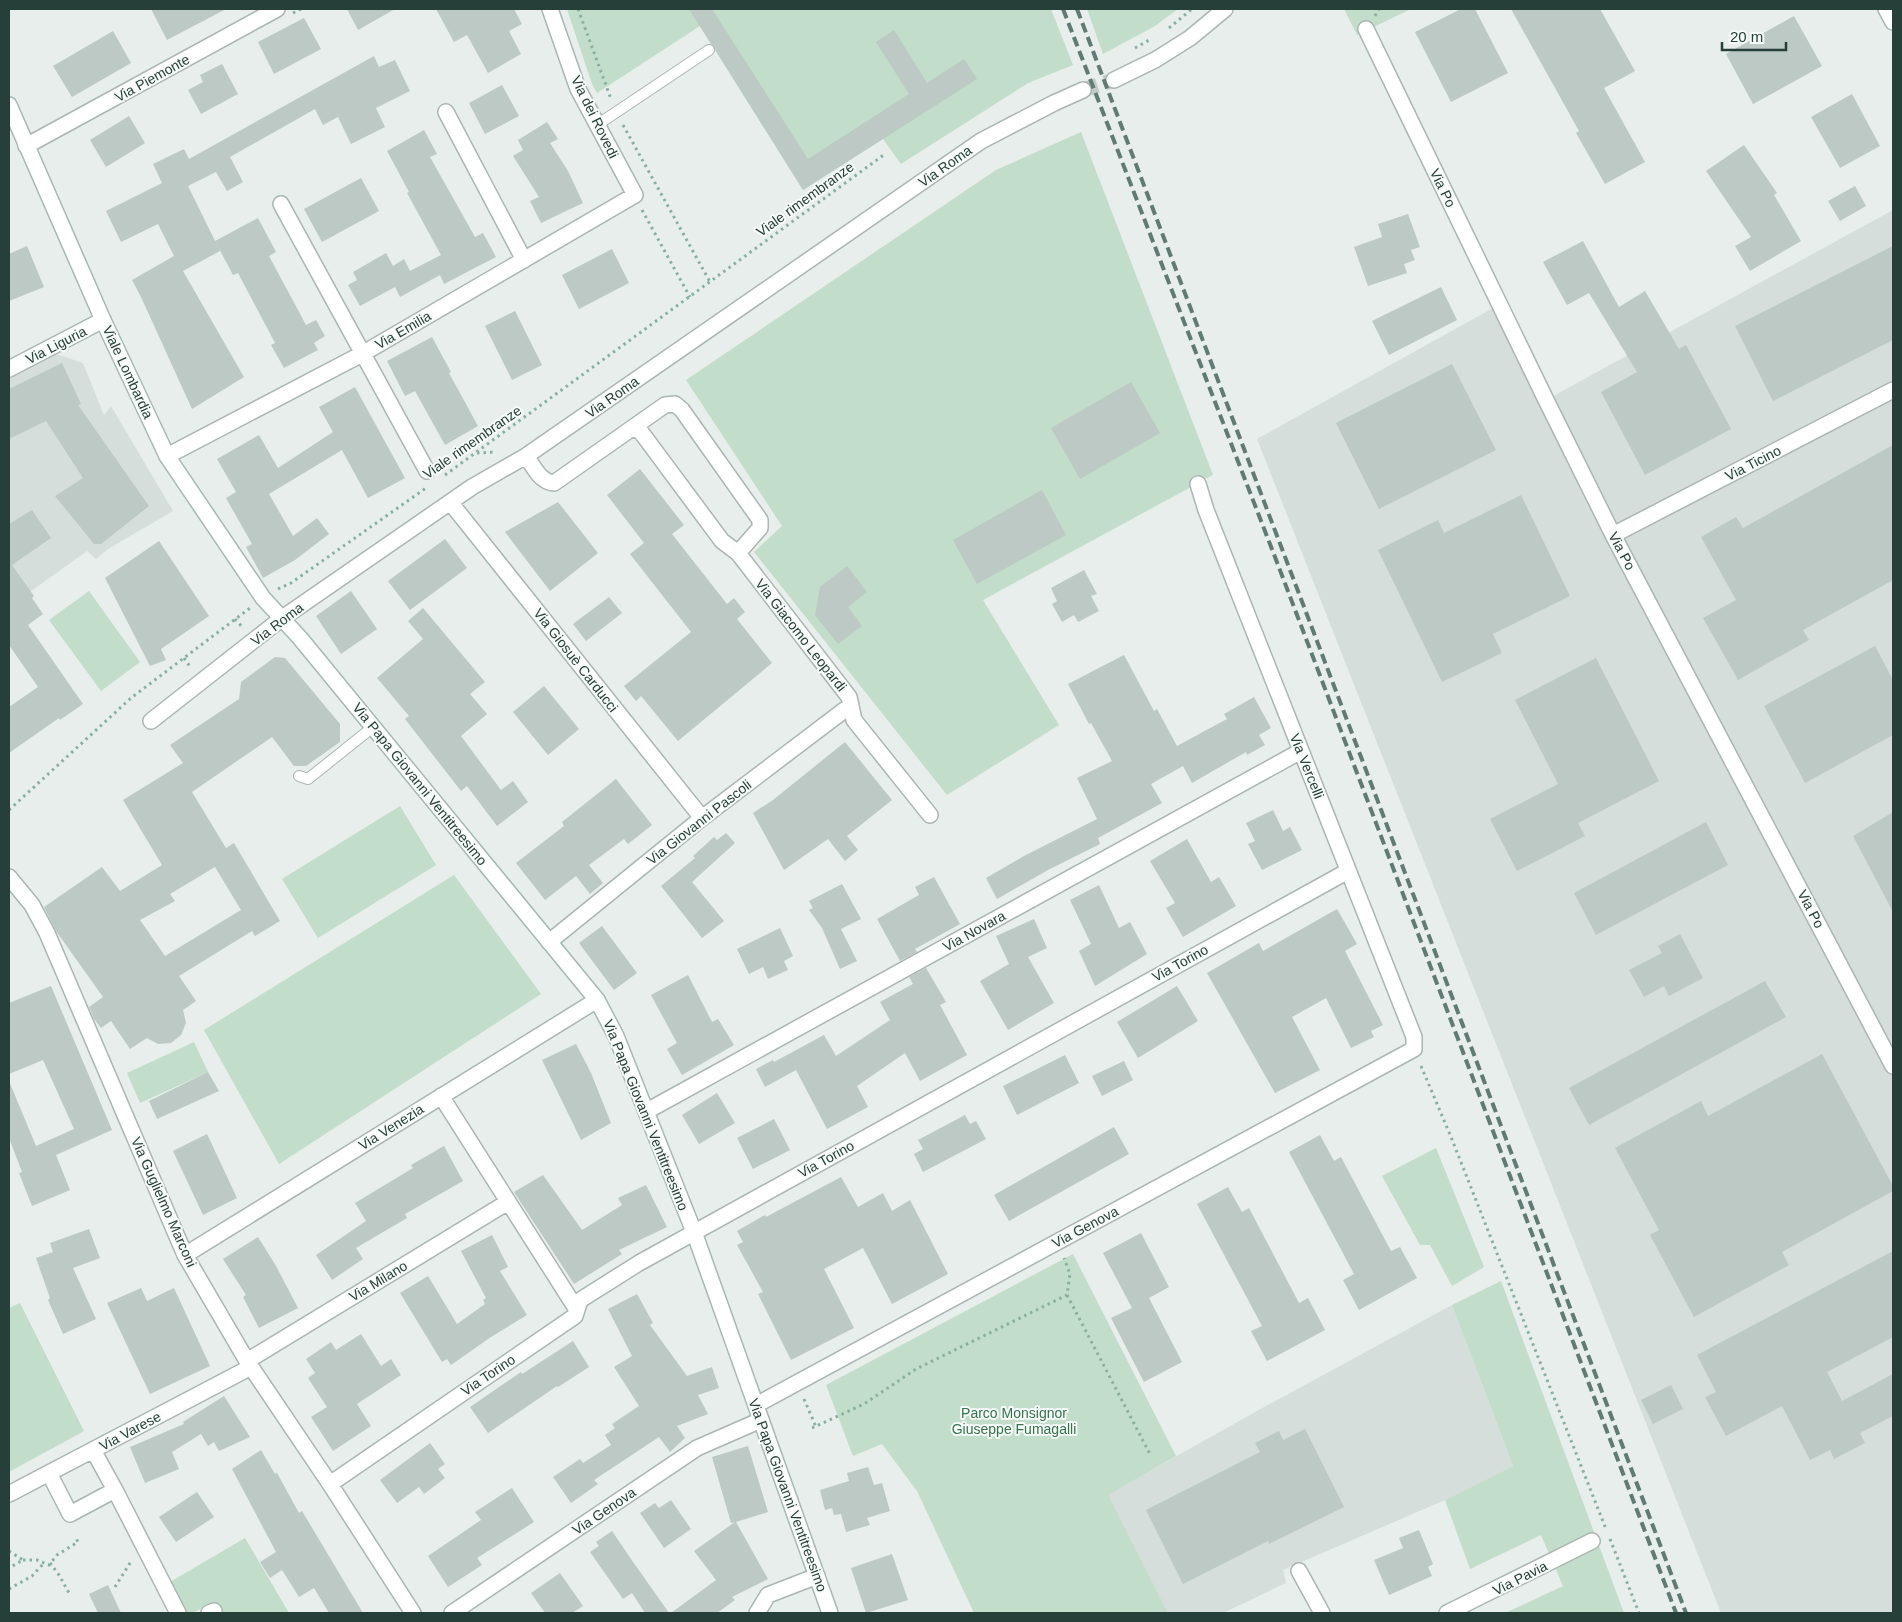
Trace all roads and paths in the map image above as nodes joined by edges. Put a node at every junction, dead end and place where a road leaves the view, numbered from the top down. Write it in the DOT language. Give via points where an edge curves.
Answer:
graph roads {
  1 [pos="278,9"];
  2 [pos="550,9"];
  3 [pos="578,9"];
  4 [pos="1192,9"];
  5 [pos="1225,9"];
  6 [pos="1886,9"];
  7 [pos="1893,22"];
  8 [pos="1366,29"];
  9 [pos="1164,32"];
  10 [pos="1155,36"];
  11 [pos="709,50"];
  12 [pos="1130,50"];
  13 [pos="1114,80"];
  14 [pos="1083,90"];
  15 [pos="9,105"];
  16 [pos="446,112"];
  17 [pos="616,112"];
  18 [pos="597,125"];
  19 [pos="26,146"];
  20 [pos="885,154"];
  21 [pos="634,195"];
  22 [pos="281,204"];
  23 [pos="524,260"];
  24 [pos="710,282"];
  25 [pos="690,297"];
  26 [pos="103,320"];
  27 [pos="362,354"];
  28 [pos="9,369"];
  29 [pos="1893,390"];
  30 [pos="633,428"];
  31 [pos="167,456"];
  32 [pos="526,456"];
  33 [pos="430,477"];
  34 [pos="441,478"];
  35 [pos="1198,484"];
  36 [pos="450,502"];
  37 [pos="1613,535"];
  38 [pos="738,553"];
  39 [pos="263,598"];
  40 [pos="281,619"];
  41 [pos="850,705"];
  42 [pos="152,720"];
  43 [pos="373,727"];
  44 [pos="1301,751"];
  45 [pos="299,776"];
  46 [pos="9,810"];
  47 [pos="930,815"];
  48 [pos="702,818"];
  49 [pos="1348,870"];
  50 [pos="9,877"];
  51 [pos="550,942"];
  52 [pos="597,1000"];
  53 [pos="1414,1049"];
  54 [pos="1893,1066"];
  55 [pos="441,1096"];
  56 [pos="647,1111"];
  57 [pos="508,1202"];
  58 [pos="694,1232"];
  59 [pos="1058,1241"];
  60 [pos="185,1255"];
  61 [pos="1067,1295"];
  62 [pos="577,1310"];
  63 [pos="249,1364"];
  64 [pos="796,1383"];
  65 [pos="756,1405"];
  66 [pos="761,1420"];
  67 [pos="93,1450"];
  68 [pos="1151,1456"];
  69 [pos="49,1473"];
  70 [pos="330,1484"];
  71 [pos="115,1490"];
  72 [pos="9,1494"];
  73 [pos="76,1538"];
  74 [pos="1592,1541"];
  75 [pos="143,1544"];
  76 [pos="9,1551"];
  77 [pos="23,1560"];
  78 [pos="44,1563"];
  79 [pos="50,1563"];
  80 [pos="9,1568"];
  81 [pos="1299,1571"];
  82 [pos="817,1576"];
  83 [pos="115,1587"];
  84 [pos="9,1589"];
  85 [pos="69,1593"];
  86 [pos="178,1613"];
  87 [pos="413,1613"];
  88 [pos="452,1613"];
  89 [pos="757,1613"];
  90 [pos="830,1613"];
  91 [pos="1322,1613"];
  92 [pos="1447,1613"];
  93 [pos="1639,1613"];
  1 -- 19 [label="street, Via Piemonte"];
  2 -- 18 [label="street, Via dei Rovedi" via="578,89"];
  3 -- 17 [label="path"];
  4 -- 9 [label="path"];
  5 -- 13 [label="street" via="1190,38"];
  6 -- 7 [label="street"];
  8 -- 37 [label="street, Via Po"];
  10 -- 12 [label="path"];
  11 -- 17 [label="lane"];
  14 -- 32 [label="street, Via Roma" via="981,142"];
  15 -- 19 [label="street, Viale Lombardia"];
  16 -- 23 [label="street"];
  17 -- 18 [label="lane"];
  17 -- 24 [label="path"];
  18 -- 21 [label="street, Via dei Rovedi"];
  19 -- 26 [label="street, Viale Lombardia"];
  20 -- 24 [label="path, Viale rimembranze"];
  21 -- 23 [label="street, Via Emilia"];
  21 -- 25 [label="path"];
  22 -- 27 [label="street"];
  23 -- 27 [label="street, Via Emilia"];
  24 -- 25 [label="path, Viale rimembranze"];
  25 -- 34 [label="path, Viale rimembranze"];
  26 -- 28 [label="street, Via Liguria"];
  26 -- 31 [label="street, Viale Lombardia"];
  27 -- 31 [label="street, Via Emilia"];
  27 -- 33 [label="street"];
  29 -- 37 [label="street, Via Ticino"];
  30 -- 32 [label="street" via="554,483 541,478"];
  30 -- 38 [label="street, Via Giacomo Leopardi" via="641,432 722,541"];
  30 -- 38 [label="street" via="665,404 675,404 682,410 760,520 760,528"];
  31 -- 39 [label="street, Viale Lombardia"];
  32 -- 36 [label="street, Via Roma"];
  33 -- 39 [label="path, Viale rimembranze" via="291,583"];
  35 -- 44 [label="street, Via Vercelli"];
  36 -- 40 [label="street, Via Roma"];
  36 -- 48 [label="street, Via Giosuè Carducci"];
  37 -- 54 [label="street, Via Po"];
  38 -- 41 [label="street, Via Giacomo Leopardi" via="849,698"];
  39 -- 40 [label="street, Viale Lombardia"];
  39 -- 46 [label="path, Viale rimembranze" via="132,698"];
  40 -- 42 [label="street, Via Roma"];
  40 -- 43 [label="street, Via Papa Giovanni Ventitreesimo"];
  41 -- 47 [label="street, Via Giacomo Leopardi" via="854,720"];
  41 -- 48 [label="street, Via Giovanni Pascoli"];
  43 -- 45 [label="lane" via="308,778"];
  43 -- 51 [label="street, Via Papa Giovanni Ventitreesimo"];
  44 -- 49 [label="street, Via Vercelli"];
  44 -- 56 [label="street, Via Novara"];
  48 -- 51 [label="street, Via Giovanni Pascoli"];
  49 -- 53 [label="street, Via Vercelli" via="1414,1037"];
  49 -- 58 [label="street, Via Torino"];
  50 -- 60 [label="street, Via Guglielmo Marconi" via="32,905 47,934"];
  51 -- 52 [label="street, Via Papa Giovanni Ventitreesimo"];
  52 -- 55 [label="street, Via Venezia"];
  52 -- 56 [label="street, Via Papa Giovanni Ventitreesimo" via="616,1036"];
  53 -- 59 [label="street, Via Genova"];
  53 -- 93 [label="path"];
  55 -- 57 [label="street"];
  55 -- 60 [label="street, Via Venezia"];
  56 -- 58 [label="street, Via Papa Giovanni Ventitreesimo"];
  57 -- 62 [label="street"];
  57 -- 63 [label="street, Via Milano"];
  58 -- 62 [label="street, Via Torino" via="582,1299"];
  58 -- 65 [label="street, Via Papa Giovanni Ventitreesimo"];
  59 -- 61 [label="path" via="1070,1274"];
  59 -- 64 [label="street, Via Genova"];
  60 -- 63 [label="street, Via Guglielmo Marconi"];
  61 -- 64 [label="path" via="916,1369 864,1404 814,1428"];
  61 -- 68 [label="path"];
  62 -- 70 [label="street, Via Torino" via="575,1316"];
  63 -- 67 [label="street, Via Varese"];
  63 -- 70 [label="street, Via Guglielmo Marconi"];
  64 -- 65 [label="street, Via Genova"];
  65 -- 66 [label="street, Via Papa Giovanni Ventitreesimo"];
  66 -- 82 [label="street, Via Papa Giovanni Ventitreesimo"];
  66 -- 88 [label="street, Via Genova" via="696,1448"];
  67 -- 69 [label="street, Via Varese"];
  67 -- 71 [label="street"];
  69 -- 71 [label="street" via="70,1514"];
  69 -- 72 [label="street, Via Varese"];
  70 -- 87 [label="street, Via Guglielmo Marconi"];
  71 -- 75 [label="street"];
  73 -- 79 [label="path" via="78,1542"];
  74 -- 92 [label="street, Via Pavia"];
  75 -- 83 [label="path"];
  75 -- 86 [label="street"];
  76 -- 77 [label="path"];
  77 -- 78 [label="path"];
  77 -- 80 [label="path"];
  78 -- 79 [label="path"];
  78 -- 84 [label="path" via="32,1576"];
  79 -- 85 [label="path"];
  81 -- 91 [label="street"];
  82 -- 89 [label="street" via="768,1595"];
  82 -- 90 [label="street, Via Papa Giovanni Ventitreesimo"];
}
